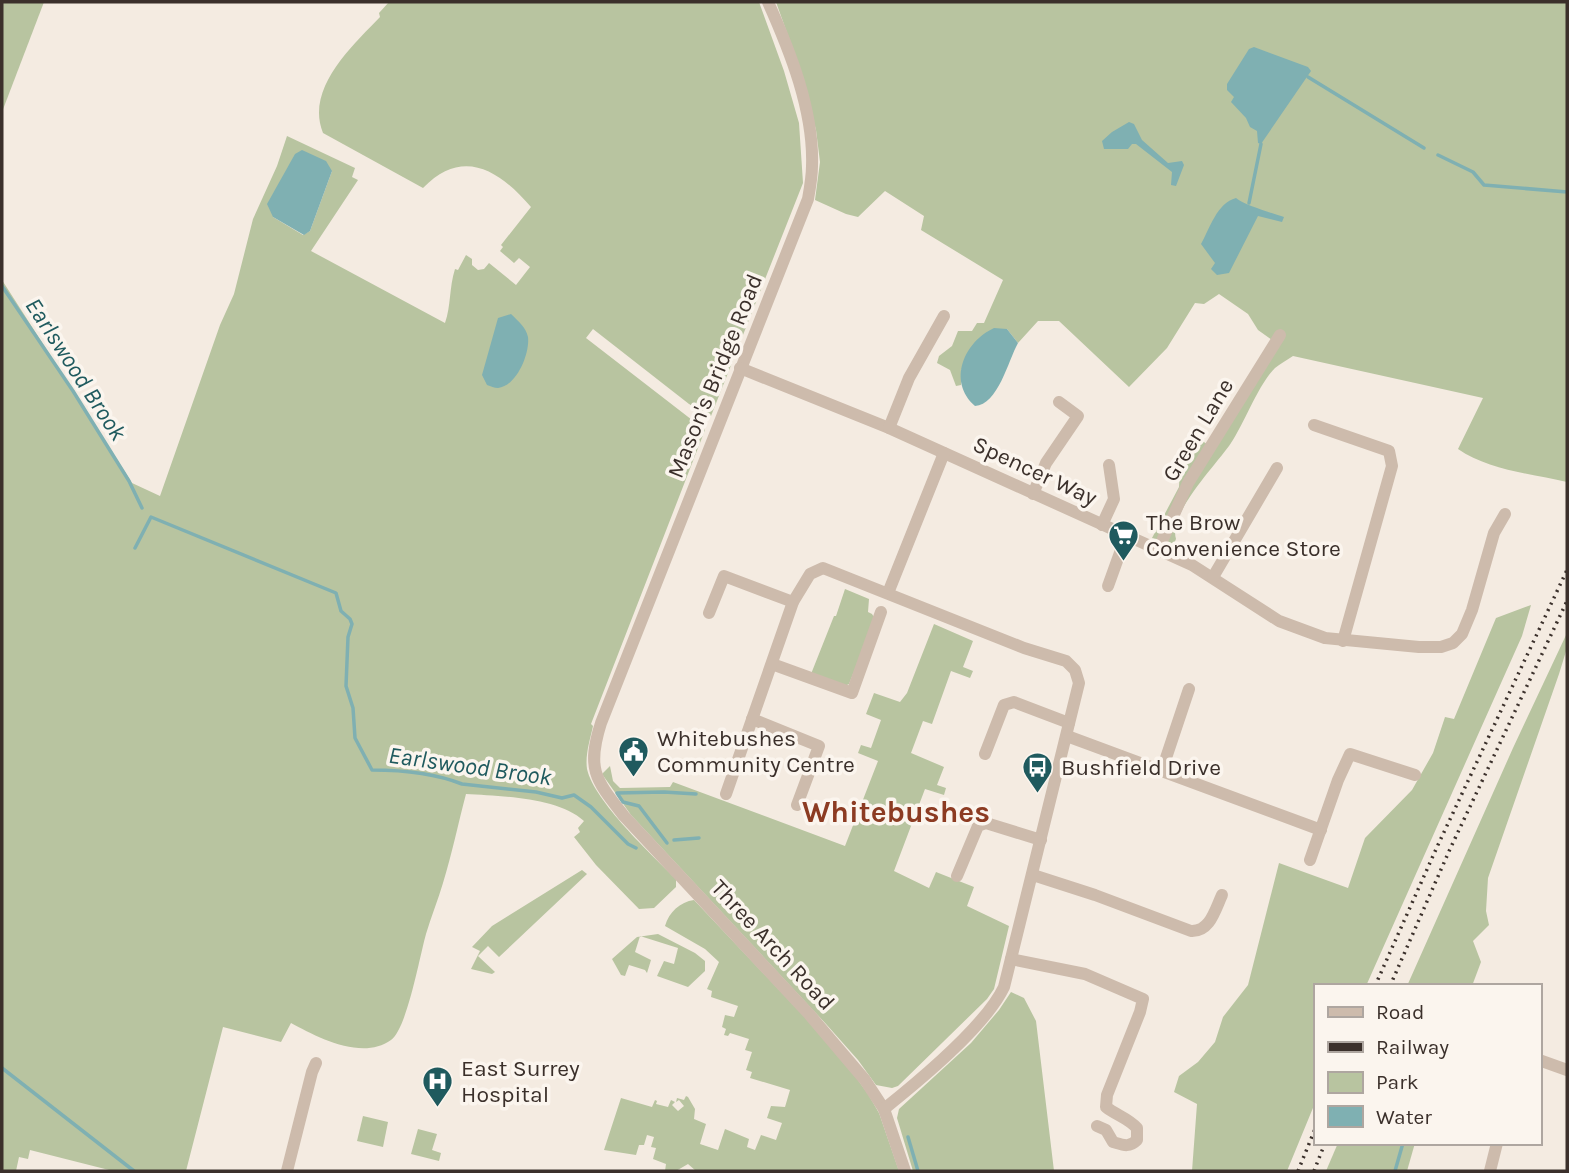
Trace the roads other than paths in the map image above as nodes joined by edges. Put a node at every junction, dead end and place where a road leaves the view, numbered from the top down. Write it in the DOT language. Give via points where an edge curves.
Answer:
graph roads {
  1 [pos="768,2"];
  2 [pos="944,316"];
  3 [pos="1280,335"];
  4 [pos="740,368"];
  5 [pos="1059,402"];
  6 [pos="1314,425"];
  7 [pos="889,428"];
  8 [pos="944,453"];
  9 [pos="1109,465"];
  10 [pos="1277,468"];
  11 [pos="1033,494"];
  12 [pos="1506,514"];
  13 [pos="1102,525"];
  14 [pos="1126,536"];
  15 [pos="1158,550"];
  16 [pos="1213,577"];
  17 [pos="1108,586"];
  18 [pos="888,593"];
  19 [pos="793,602"];
  20 [pos="881,612"];
  21 [pos="709,613"];
  22 [pos="1343,641"];
  23 [pos="772,664"];
  24 [pos="1189,689"];
  25 [pos="752,719"];
  26 [pos="1068,729"];
  27 [pos="985,754"];
  28 [pos="593,760"];
  29 [pos="1162,770"];
  30 [pos="1415,775"];
  31 [pos="726,794"];
  32 [pos="797,805"];
  33 [pos="1321,830"];
  34 [pos="1041,840"];
  35 [pos="1310,860"];
  36 [pos="1033,875"];
  37 [pos="957,876"];
  38 [pos="1222,895"];
  39 [pos="1011,959"];
  40 [pos="1541,1061"];
  41 [pos="316,1063"];
  42 [pos="1567,1070"];
  43 [pos="884,1109"];
  44 [pos="1097,1126"];
  45 [pos="1496,1145"];
  46 [pos="287,1171"];
  47 [pos="905,1171"];
  48 [pos="1490,1171"];
  1 -- 4 [label="street, Mason's Bridge Road" via="802,96 813,165 804,215"];
  2 -- 7 [label="street" via="909,378"];
  3 -- 15 [label="street, Green Lane" via="1188,483"];
  4 -- 7 [label="street, Spencer Way"];
  4 -- 28 [label="street, Mason's Bridge Road" via="600,723"];
  5 -- 11 [label="street" via="1078,416 1046,463"];
  6 -- 22 [label="street" via="1390,451 1392,466"];
  7 -- 8 [label="street, Spencer Way"];
  8 -- 11 [label="street, Spencer Way"];
  8 -- 18 [label="street"];
  9 -- 13 [label="street" via="1114,499"];
  10 -- 16 [label="street"];
  11 -- 13 [label="street, Spencer Way"];
  12 -- 22 [label="street, Spencer Way" via="1494,533 1472,610 1453,643 1441,648"];
  13 -- 14 [label="street, Spencer Way"];
  14 -- 15 [label="street, Spencer Way"];
  14 -- 17 [label="street"];
  15 -- 16 [label="street, Spencer Way"];
  16 -- 22 [label="street, Spencer Way" via="1279,621"];
  18 -- 19 [label="street" via="823,568 810,574"];
  18 -- 26 [label="street" via="1066,661 1079,684"];
  19 -- 21 [label="street" via="724,576"];
  19 -- 23 [label="street"];
  20 -- 23 [label="street" via="852,693"];
  23 -- 25 [label="street"];
  24 -- 29 [label="street"];
  25 -- 31 [label="street"];
  25 -- 32 [label="street" via="819,746"];
  26 -- 27 [label="street" via="1014,702 1004,705"];
  26 -- 29 [label="street"];
  26 -- 34 [label="street"];
  28 -- 43 [label="street, Three Arch Road" via="598,781 624,816 838,1046"];
  29 -- 33 [label="street"];
  30 -- 33 [label="street" via="1350,754"];
  33 -- 35 [label="street"];
  34 -- 36 [label="street"];
  34 -- 37 [label="street" via="986,822 978,826"];
  36 -- 38 [label="street" via="1200,931"];
  36 -- 39 [label="street"];
  39 -- 43 [label="street" via="996,1003"];
  39 -- 44 [label="street" via="1084,975 1143,999 1106,1107 1137,1128 1137,1140 1127,1146 1113,1142 1106,1130"];
  40 -- 42 [label="street"];
  41 -- 46 [label="street"];
  43 -- 47 [label="street, Three Arch Road"];
  45 -- 48 [label="street"];
}
